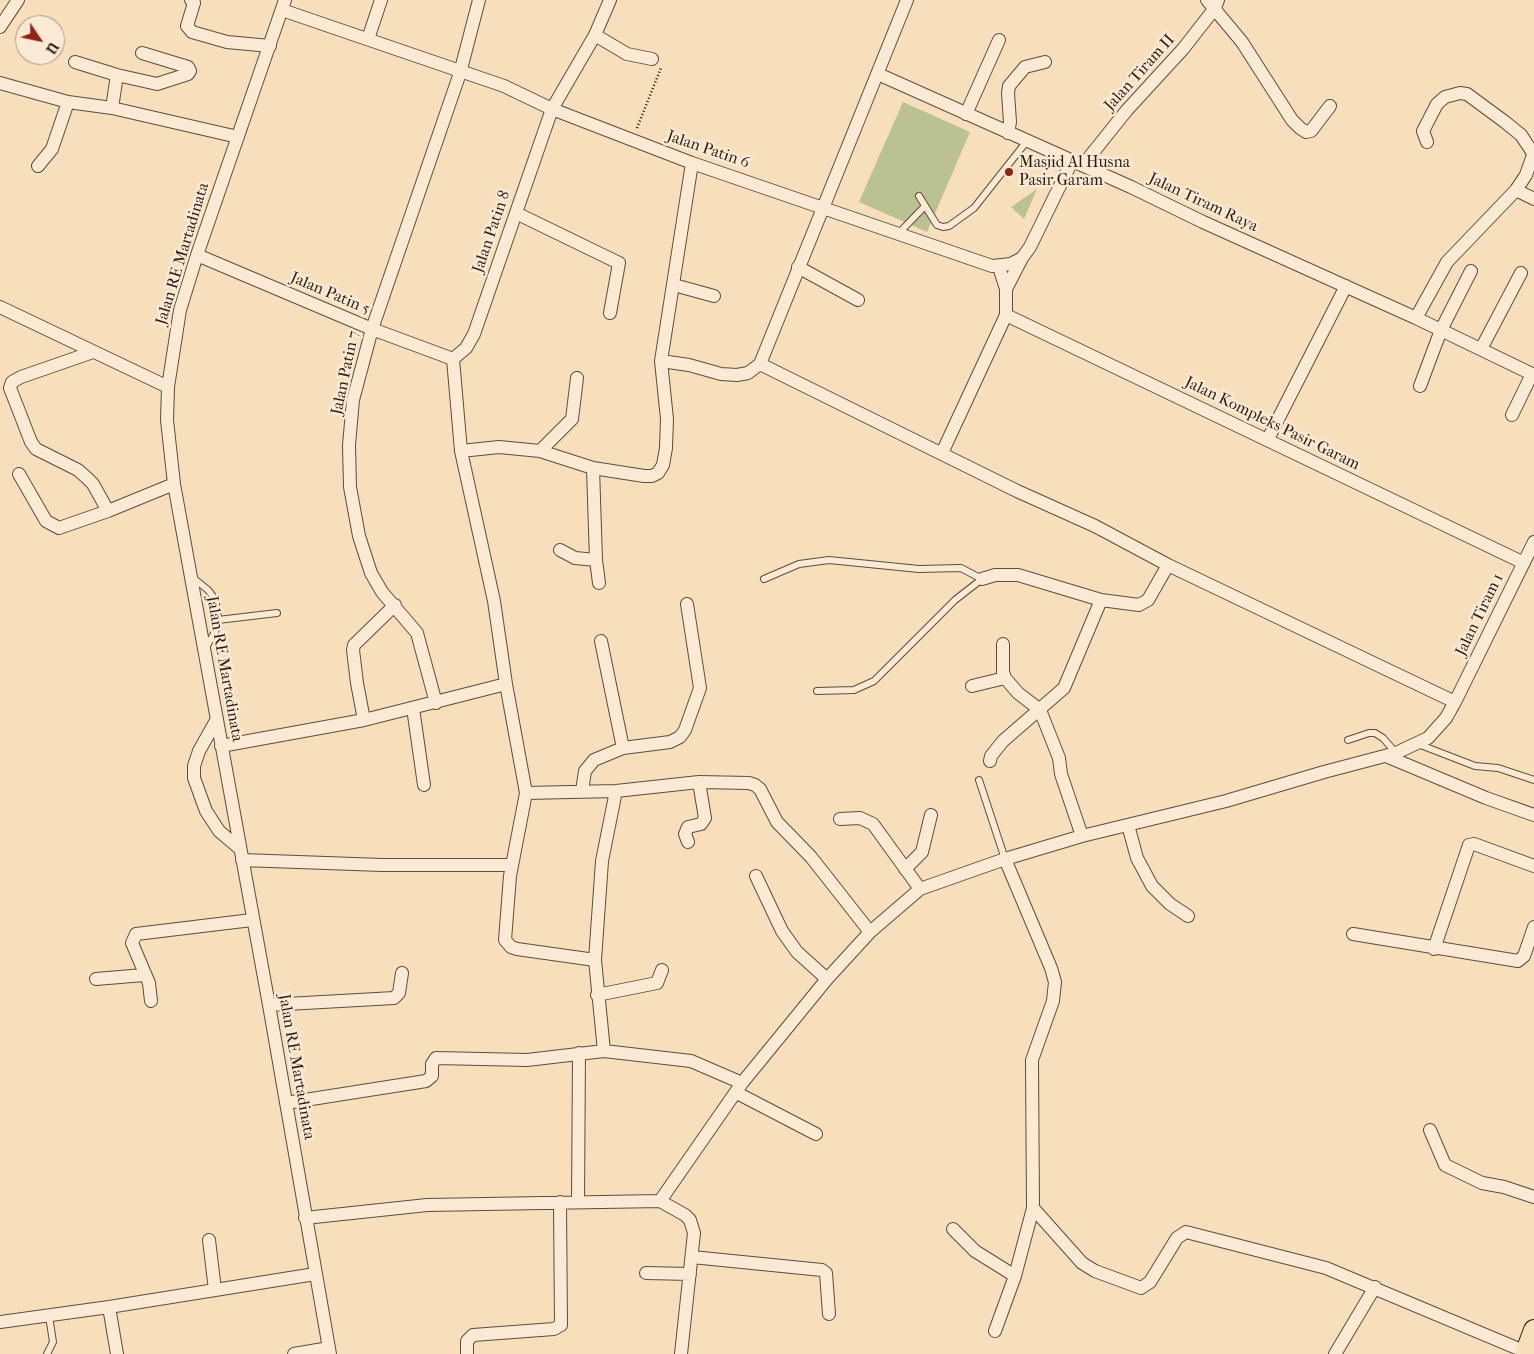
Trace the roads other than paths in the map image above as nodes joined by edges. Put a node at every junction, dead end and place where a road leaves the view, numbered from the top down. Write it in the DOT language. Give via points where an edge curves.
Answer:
graph roads {
  1 [pos="18,0"];
  2 [pos="191,0"];
  3 [pos="381,0"];
  4 [pos="480,0"];
  5 [pos="610,0"];
  6 [pos="907,0"];
  7 [pos="1213,3"];
  8 [pos="284,5"];
  9 [pos="0,27"];
  10 [pos="595,34"];
  11 [pos="368,38"];
  12 [pos="999,40"];
  13 [pos="270,46"];
  14 [pos="142,53"];
  15 [pos="652,59"];
  16 [pos="75,62"];
  17 [pos="1045,62"];
  18 [pos="460,73"];
  19 [pos="878,74"];
  20 [pos="117,75"];
  21 [pos="0,83"];
  22 [pos="68,102"];
  23 [pos="1330,106"];
  24 [pos="112,108"];
  25 [pos="552,109"];
  26 [pos="966,114"];
  27 [pos="1008,133"];
  28 [pos="238,137"];
  29 [pos="1027,141"];
  30 [pos="1427,142"];
  31 [pos="1534,152"];
  32 [pos="692,163"];
  33 [pos="1078,163"];
  34 [pos="38,166"];
  35 [pos="1516,190"];
  36 [pos="919,196"];
  37 [pos="1534,199"];
  38 [pos="925,206"];
  39 [pos="823,207"];
  40 [pos="516,212"];
  41 [pos="898,234"];
  42 [pos="197,255"];
  43 [pos="1022,258"];
  44 [pos="798,267"];
  45 [pos="999,267"];
  46 [pos="1471,271"];
  47 [pos="1521,273"];
  48 [pos="674,285"];
  49 [pos="1346,286"];
  50 [pos="1006,289"];
  51 [pos="714,296"];
  52 [pos="858,300"];
  53 [pos="0,307"];
  54 [pos="610,313"];
  55 [pos="1006,315"];
  56 [pos="1416,318"];
  57 [pos="372,329"];
  58 [pos="1441,330"];
  59 [pos="1481,349"];
  60 [pos="94,352"];
  61 [pos="452,359"];
  62 [pos="661,361"];
  63 [pos="760,364"];
  64 [pos="1533,375"];
  65 [pos="577,378"];
  66 [pos="1420,386"];
  67 [pos="168,388"];
  68 [pos="1512,415"];
  69 [pos="1268,439"];
  70 [pos="461,450"];
  71 [pos="540,451"];
  72 [pos="942,453"];
  73 [pos="593,468"];
  74 [pos="20,474"];
  75 [pos="174,484"];
  76 [pos="108,511"];
  77 [pos="1534,542"];
  78 [pos="560,550"];
  79 [pos="596,560"];
  80 [pos="1524,563"];
  81 [pos="1168,565"];
  82 [pos="191,576"];
  83 [pos="764,579"];
  84 [pos="982,579"];
  85 [pos="599,583"];
  86 [pos="1101,600"];
  87 [pos="687,604"];
  88 [pos="395,605"];
  89 [pos="277,613"];
  90 [pos="218,620"];
  91 [pos="601,641"];
  92 [pos="1003,644"];
  93 [pos="204,651"];
  94 [pos="1005,678"];
  95 [pos="506,684"];
  96 [pos="972,686"];
  97 [pos="816,691"];
  98 [pos="1455,702"];
  99 [pos="436,703"];
  100 [pos="413,708"];
  101 [pos="1040,710"];
  102 [pos="216,719"];
  103 [pos="364,720"];
  104 [pos="1348,740"];
  105 [pos="1417,743"];
  106 [pos="222,746"];
  107 [pos="623,748"];
  108 [pos="1391,755"];
  109 [pos="990,761"];
  110 [pos="979,780"];
  111 [pos="1534,780"];
  112 [pos="699,782"];
  113 [pos="424,785"];
  114 [pos="582,791"];
  115 [pos="616,791"];
  116 [pos="526,794"];
  117 [pos="1534,815"];
  118 [pos="931,816"];
  119 [pos="840,819"];
  120 [pos="1128,825"];
  121 [pos="1082,836"];
  122 [pos="688,842"];
  123 [pos="240,854"];
  124 [pos="1005,859"];
  125 [pos="512,865"];
  126 [pos="1534,866"];
  127 [pos="905,869"];
  128 [pos="756,876"];
  129 [pos="920,889"];
  130 [pos="1188,916"];
  131 [pos="252,920"];
  132 [pos="1534,927"];
  133 [pos="870,932"];
  134 [pos="1353,934"];
  135 [pos="1434,949"];
  136 [pos="595,960"];
  137 [pos="662,970"];
  138 [pos="402,973"];
  139 [pos="144,975"];
  140 [pos="96,979"];
  141 [pos="827,979"];
  142 [pos="597,995"];
  143 [pos="151,1001"];
  144 [pos="270,1006"];
  145 [pos="604,1051"];
  146 [pos="579,1053"];
  147 [pos="740,1088"];
  148 [pos="286,1103"];
  149 [pos="1430,1130"];
  150 [pos="816,1134"];
  151 [pos="1534,1198"];
  152 [pos="660,1201"];
  153 [pos="560,1202"];
  154 [pos="578,1202"];
  155 [pos="1033,1208"];
  156 [pos="305,1218"];
  157 [pos="953,1229"];
  158 [pos="209,1240"];
  159 [pos="692,1257"];
  160 [pos="646,1273"];
  161 [pos="316,1274"];
  162 [pos="690,1274"];
  163 [pos="1015,1276"];
  164 [pos="1375,1287"];
  165 [pos="214,1290"];
  166 [pos="110,1307"];
  167 [pos="829,1314"];
  168 [pos="49,1316"];
  169 [pos="0,1322"];
  170 [pos="995,1331"];
  171 [pos="1534,1332"];
  172 [pos="329,1351"];
  173 [pos="1526,1353"];
  174 [pos="47,1354"];
  175 [pos="117,1354"];
  176 [pos="294,1354"];
  177 [pos="467,1354"];
  178 [pos="681,1354"];
  179 [pos="1335,1354"];
  1 -- 9 [label="street"];
  2 -- 13 [label="street" via="194,3 187,26 192,32 227,42"];
  3 -- 11 [label="street"];
  4 -- 18 [label="street, Jalan Patin 7"];
  5 -- 10 [label="street, Jalan Patin 8"];
  6 -- 19 [label="street"];
  7 -- 23 [label="street" via="1300,128 1311,131"];
  7 -- 33 [label="street, Jalan Tiram II" via="1183,49"];
  8 -- 11 [label="street, Jalan Patin 6"];
  8 -- 13 [label="street, Jalan RE Martadinata"];
  10 -- 15 [label="street" via="615,48"];
  10 -- 25 [label="street, Jalan Patin 8"];
  11 -- 18 [label="street, Jalan Patin 6"];
  12 -- 26 [label="street"];
  13 -- 28 [label="street, Jalan RE Martadinata"];
  14 -- 20 [label="street" via="188,67 189,73 159,84"];
  16 -- 20 [label="street"];
  17 -- 27 [label="street" via="1025,67 1010,86"];
  18 -- 25 [label="street, Jalan Patin 6" via="504,86"];
  18 -- 57 [label="street, Jalan Patin 7"];
  19 -- 26 [label="street, Jalan Tiram Raya"];
  19 -- 39 [label="street"];
  20 -- 24 [label="street"];
  21 -- 22 [label="street"];
  22 -- 24 [label="street"];
  22 -- 34 [label="street" via="52,149"];
  24 -- 28 [label="street"];
  25 -- 32 [label="street, Jalan Patin 6"];
  25 -- 40 [label="street, Jalan Patin 8"];
  26 -- 27 [label="street, Jalan Tiram Raya"];
  27 -- 29 [label="street, Jalan Tiram Raya"];
  28 -- 42 [label="street, Jalan RE Martadinata"];
  29 -- 33 [label="street, Jalan Tiram Raya"];
  29 -- 38 [label="lane" via="974,208 949,226 937,225"];
  30 -- 31 [label="street" via="1423,131 1436,104 1445,97 1460,93 1467,94 1506,122"];
  31 -- 35 [label="street"];
  32 -- 39 [label="street, Jalan Patin 6"];
  32 -- 48 [label="street"];
  33 -- 43 [label="street"];
  33 -- 49 [label="street, Jalan Tiram Raya"];
  35 -- 37 [label="street"];
  35 -- 56 [label="street" via="1447,262"];
  36 -- 38 [label="lane"];
  38 -- 41 [label="lane"];
  39 -- 41 [label="street, Jalan Patin 6"];
  39 -- 44 [label="street"];
  40 -- 54 [label="street" via="619,263"];
  40 -- 61 [label="street, Jalan Patin 8" via="474,334 466,348"];
  41 -- 45 [label="street, Jalan Patin 6"];
  42 -- 57 [label="street, Jalan Patin 5"];
  42 -- 67 [label="street, Jalan RE Martadinata" via="180,310"];
  43 -- 45 [label="street"];
  43 -- 50 [label="street"];
  44 -- 52 [label="street"];
  44 -- 63 [label="street"];
  45 -- 50 [label="street"];
  46 -- 58 [label="street"];
  47 -- 59 [label="street"];
  48 -- 51 [label="street"];
  48 -- 62 [label="street"];
  49 -- 56 [label="street, Jalan Tiram Raya"];
  49 -- 69 [label="street"];
  50 -- 55 [label="street"];
  53 -- 60 [label="street"];
  55 -- 69 [label="street, Jalan Kompleks Pasir Garam"];
  55 -- 72 [label="street"];
  56 -- 58 [label="street, Jalan Tiram Raya"];
  57 -- 61 [label="street, Jalan Patin 5"];
  57 -- 88 [label="street, Jalan Patin 7" via="353,400 350,487 359,536 371,573 382,592"];
  58 -- 59 [label="street, Jalan Tiram Raya"];
  58 -- 66 [label="street"];
  59 -- 64 [label="street, Jalan Tiram Raya"];
  60 -- 67 [label="street"];
  60 -- 76 [label="street" via="21,377 12,382 10,388 36,449 78,470 93,484"];
  61 -- 70 [label="street"];
  62 -- 63 [label="street" via="737,375 748,373"];
  62 -- 73 [label="street" via="667,419 663,465 658,473 652,476"];
  63 -- 72 [label="street"];
  64 -- 68 [label="street"];
  65 -- 71 [label="street" via="572,419"];
  67 -- 75 [label="street, Jalan RE Martadinata" via="167,420"];
  69 -- 80 [label="street, Jalan Kompleks Pasir Garam"];
  70 -- 71 [label="street" via="499,447"];
  70 -- 95 [label="street" via="494,601"];
  71 -- 73 [label="street"];
  72 -- 81 [label="street" via="1095,526"];
  73 -- 79 [label="street"];
  74 -- 76 [label="street" via="52,526 59,528"];
  75 -- 76 [label="street"];
  75 -- 82 [label="street, Jalan RE Martadinata"];
  77 -- 80 [label="street, Jalan Tiram 1"];
  78 -- 79 [label="street" via="575,558"];
  79 -- 85 [label="street"];
  80 -- 98 [label="street, Jalan Tiram 1"];
  81 -- 86 [label="street" via="1145,603 1133,605"];
  81 -- 98 [label="street"];
  82 -- 90 [label="lane" via="215,599"];
  82 -- 93 [label="street, Jalan RE Martadinata"];
  83 -- 84 [label="lane" via="799,564 829,560 919,569 961,568"];
  84 -- 86 [label="street" via="995,575 1018,575"];
  84 -- 97 [label="lane" via="954,600 874,681 854,690"];
  86 -- 101 [label="street" via="1064,688"];
  87 -- 107 [label="street" via="700,688 685,730 670,742"];
  88 -- 99 [label="street, Jalan Patin 7" via="417,633"];
  88 -- 103 [label="street" via="352,650"];
  89 -- 90 [label="lane"];
  90 -- 93 [label="lane"];
  91 -- 107 [label="street"];
  92 -- 94 [label="street" via="1002,672"];
  93 -- 102 [label="street, Jalan RE Martadinata"];
  94 -- 96 [label="street"];
  94 -- 101 [label="street"];
  95 -- 99 [label="street"];
  95 -- 116 [label="street"];
  98 -- 105 [label="street, Jalan Tiram 1" via="1436,731"];
  99 -- 100 [label="street"];
  100 -- 103 [label="street"];
  100 -- 113 [label="street"];
  101 -- 109 [label="street" via="1003,741"];
  101 -- 121 [label="street" via="1059,758 1061,774"];
  102 -- 106 [label="street, Jalan RE Martadinata"];
  102 -- 123 [label="street" via="196,759 194,778 206,811"];
  103 -- 106 [label="street"];
  104 -- 108 [label="lane" via="1375,733 1383,738"];
  105 -- 108 [label="street, Jalan Tiram 1"];
  105 -- 111 [label="lane" via="1475,766 1498,768"];
  106 -- 123 [label="street, Jalan RE Martadinata"];
  107 -- 114 [label="street" via="588,764"];
  108 -- 117 [label="street" via="1486,798"];
  108 -- 120 [label="street, Jalan Tiram 1"];
  110 -- 124 [label="lane"];
  112 -- 115 [label="street"];
  112 -- 122 [label="street" via="705,818 701,824 688,827 685,834"];
  112 -- 133 [label="street" via="749,782 760,789 777,822 811,857"];
  114 -- 115 [label="street"];
  114 -- 116 [label="street"];
  115 -- 136 [label="street" via="602,861"];
  116 -- 125 [label="street"];
  118 -- 127 [label="street" via="922,852"];
  119 -- 127 [label="street" via="860,818 873,824"];
  120 -- 121 [label="street, Jalan Tiram 1"];
  120 -- 130 [label="street" via="1137,858 1152,886"];
  121 -- 124 [label="street, Jalan Tiram 1"];
  123 -- 125 [label="street" via="382,865"];
  123 -- 131 [label="street, Jalan RE Martadinata"];
  124 -- 129 [label="street, Jalan Tiram 1"];
  124 -- 155 [label="street" via="1055,982 1053,1001 1032,1060"];
  125 -- 136 [label="street" via="508,944"];
  126 -- 135 [label="street" via="1469,845"];
  127 -- 129 [label="street"];
  128 -- 141 [label="street" via="782,931 797,952"];
  129 -- 133 [label="street"];
  131 -- 139 [label="street" via="136,934 132,943"];
  131 -- 144 [label="street, Jalan RE Martadinata"];
  132 -- 135 [label="street" via="1524,956 1518,961"];
  133 -- 141 [label="street"];
  134 -- 135 [label="street"];
  136 -- 142 [label="street"];
  137 -- 142 [label="street" via="657,983"];
  138 -- 144 [label="street" via="399,993 394,998"];
  139 -- 140 [label="street"];
  139 -- 143 [label="street" via="149,982"];
  141 -- 147 [label="street"];
  142 -- 145 [label="street"];
  144 -- 148 [label="street, Jalan RE Martadinata"];
  145 -- 146 [label="street"];
  145 -- 147 [label="street" via="691,1061"];
  146 -- 148 [label="street" via="528,1060 436,1058 432,1064 432,1076 426,1081"];
  146 -- 154 [label="street"];
  147 -- 150 [label="street"];
  147 -- 152 [label="street"];
  148 -- 156 [label="street, Jalan RE Martadinata"];
  149 -- 151 [label="street" via="1445,1165 1482,1183"];
  152 -- 154 [label="street"];
  152 -- 159 [label="street" via="690,1220 694,1233"];
  153 -- 154 [label="street"];
  153 -- 156 [label="street" via="428,1205"];
  153 -- 177 [label="street" via="561,1325 554,1329 473,1334 468,1341"];
  155 -- 163 [label="street"];
  155 -- 164 [label="street" via="1082,1263 1094,1271 1141,1288 1150,1282 1177,1238 1186,1232 1317,1264"];
  156 -- 161 [label="street, Jalan RE Martadinata"];
  157 -- 163 [label="street" via="975,1251"];
  158 -- 165 [label="street"];
  159 -- 162 [label="street"];
  159 -- 167 [label="street" via="822,1270 826,1273"];
  160 -- 162 [label="street"];
  161 -- 165 [label="street"];
  161 -- 172 [label="street, Jalan RE Martadinata"];
  162 -- 178 [label="street"];
  163 -- 170 [label="street"];
  164 -- 173 [label="street"];
  164 -- 179 [label="street"];
  165 -- 166 [label="street"];
  166 -- 168 [label="street"];
  166 -- 175 [label="street"];
  168 -- 169 [label="street"];
  168 -- 174 [label="lane" via="53,1342"];
  171 -- 173 [label="highway"];
  172 -- 176 [label="street"];
}
